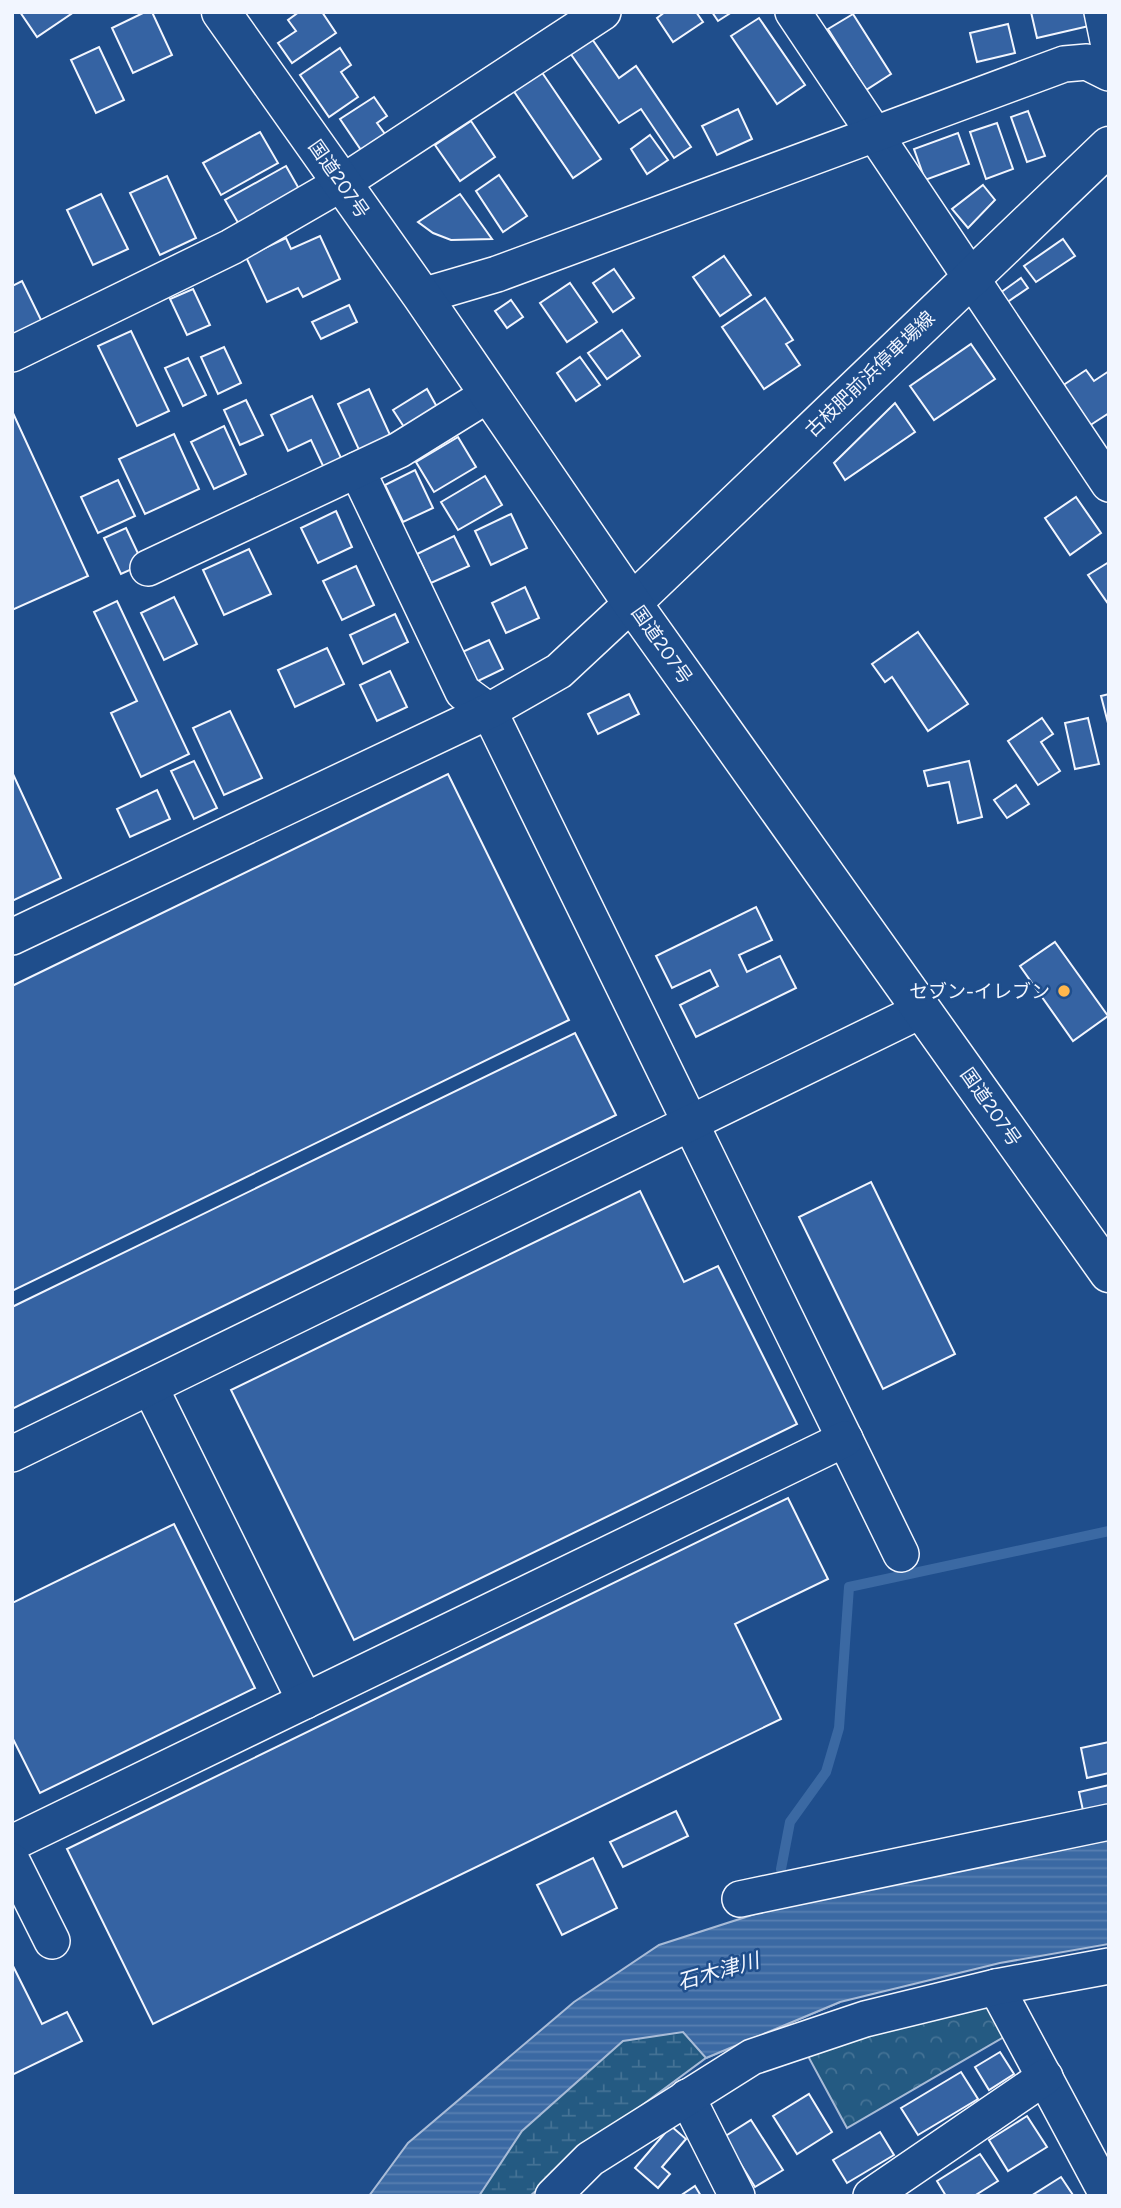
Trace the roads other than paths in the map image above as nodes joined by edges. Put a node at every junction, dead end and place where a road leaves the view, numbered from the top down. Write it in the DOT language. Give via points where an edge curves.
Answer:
graph roads {
  1 [pos="221,12"];
  2 [pos="603,12"];
  3 [pos="793,12"];
  4 [pos="1102,12"];
  5 [pos="1108,59"];
  6 [pos="873,135"];
  7 [pos="1109,146"];
  8 [pos="342,183"];
  9 [pos="969,279"];
  10 [pos="422,296"];
  11 [pos="12,354"];
  12 [pos="489,394"];
  13 [pos="357,470"];
  14 [pos="1109,484"];
  15 [pos="148,568"];
  16 [pos="632,603"];
  17 [pos="489,711"];
  18 [pos="12,937"];
  19 [pos="922,1010"];
  20 [pos="691,1123"];
  21 [pos="1109,1273"];
  22 [pos="150,1387"];
  23 [pos="845,1439"];
  24 [pos="12,1454"];
  25 [pos="901,1554"];
  26 [pos="305,1701"];
  27 [pos="1109,1822"];
  28 [pos="12,1843"];
  29 [pos="12,1861"];
  30 [pos="740,1899"];
  31 [pos="52,1941"];
  32 [pos="1109,1966"];
  33 [pos="996,1987"];
  34 [pos="1045,2077"];
  35 [pos="687,2097"];
  36 [pos="553,2196"];
  37 [pos="737,2196"];
  38 [pos="871,2196"];
  39 [pos="1108,2196"];
  1 -- 8 [label="main road, 国道207号"];
  2 -- 8 [label="street"];
  3 -- 6 [label="street"];
  4 -- 5 [label="street"];
  5 -- 6 [label="street" via="1064,64"];
  6 -- 9 [label="street"];
  6 -- 10 [label="street" via="497,274"];
  7 -- 9 [label="main road, 古枝肥前浜停車場線"];
  8 -- 10 [label="main road, 国道207号"];
  8 -- 11 [label="street" via="231,247"];
  9 -- 14 [label="street"];
  9 -- 16 [label="main road, 古枝肥前浜停車場線"];
  10 -- 12 [label="main road, 国道207号"];
  12 -- 13 [label="street" via="399,450"];
  12 -- 16 [label="main road, 国道207号"];
  13 -- 15 [label="street"];
  13 -- 17 [label="street" via="463,692"];
  16 -- 17 [label="street" via="559,671"];
  16 -- 19 [label="main road, 国道207号"];
  17 -- 18 [label="street"];
  17 -- 20 [label="street"];
  19 -- 20 [label="street"];
  19 -- 21 [label="main road, 国道207号"];
  20 -- 22 [label="street"];
  20 -- 23 [label="street"];
  22 -- 24 [label="street"];
  22 -- 26 [label="street"];
  23 -- 25 [label="street"];
  23 -- 26 [label="street"];
  26 -- 28 [label="street"];
  27 -- 30 [label="street"];
  29 -- 31 [label="street"];
  32 -- 33 [label="street"];
  33 -- 34 [label="street"];
  33 -- 35 [label="street" via="865,2019 752,2057"];
  34 -- 38 [label="street"];
  34 -- 39 [label="street"];
  35 -- 36 [label="street" via="590,2159"];
  35 -- 37 [label="street"];
}
